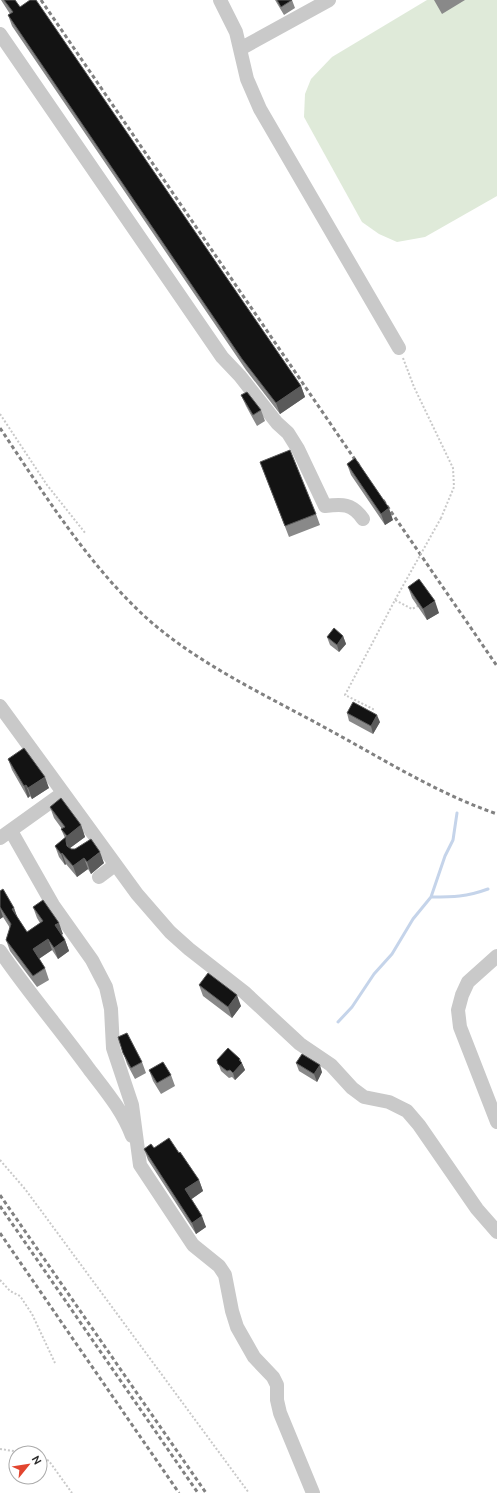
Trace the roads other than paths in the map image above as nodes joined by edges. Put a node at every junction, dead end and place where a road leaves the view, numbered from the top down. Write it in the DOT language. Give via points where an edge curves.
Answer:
graph roads {
  1 [pos="220,0"];
  2 [pos="329,0"];
  3 [pos="0,34"];
  4 [pos="240,49"];
  5 [pos="399,348"];
  6 [pos="363,519"];
  7 [pos="0,706"];
  8 [pos="63,793"];
  9 [pos="6,834"];
  10 [pos="97,838"];
  11 [pos="84,848"];
  12 [pos="115,865"];
  13 [pos="99,877"];
  14 [pos="0,951"];
  15 [pos="497,956"];
  16 [pos="497,1122"];
  17 [pos="138,1151"];
  18 [pos="497,1232"];
  19 [pos="313,1493"];
  1 -- 4 [label="street" via="236,32"];
  2 -- 4 [label="street"];
  3 -- 6 [label="street" via="222,357 288,433 325,506 350,506 358,511"];
  4 -- 5 [label="street" via="248,80 260,109"];
  7 -- 8 [label="street"];
  8 -- 9 [label="street"];
  8 -- 10 [label="street"];
  9 -- 17 [label="street" via="92,960 106,987 111,1009 113,1048 132,1105"];
  10 -- 11 [label="street"];
  10 -- 12 [label="street"];
  12 -- 13 [label="street"];
  12 -- 18 [label="street" via="170,932 244,992 300,1044 331,1066 352,1088 364,1097 389,1102 407,1111 477,1209"];
  14 -- 17 [label="street" via="121,1113 130,1128"];
  15 -- 16 [label="street" via="468,982 458,1010 460,1027"];
  17 -- 19 [label="street" via="140,1165 193,1245 219,1266 225,1275 237,1327 254,1357 277,1384 280,1413"];
}
